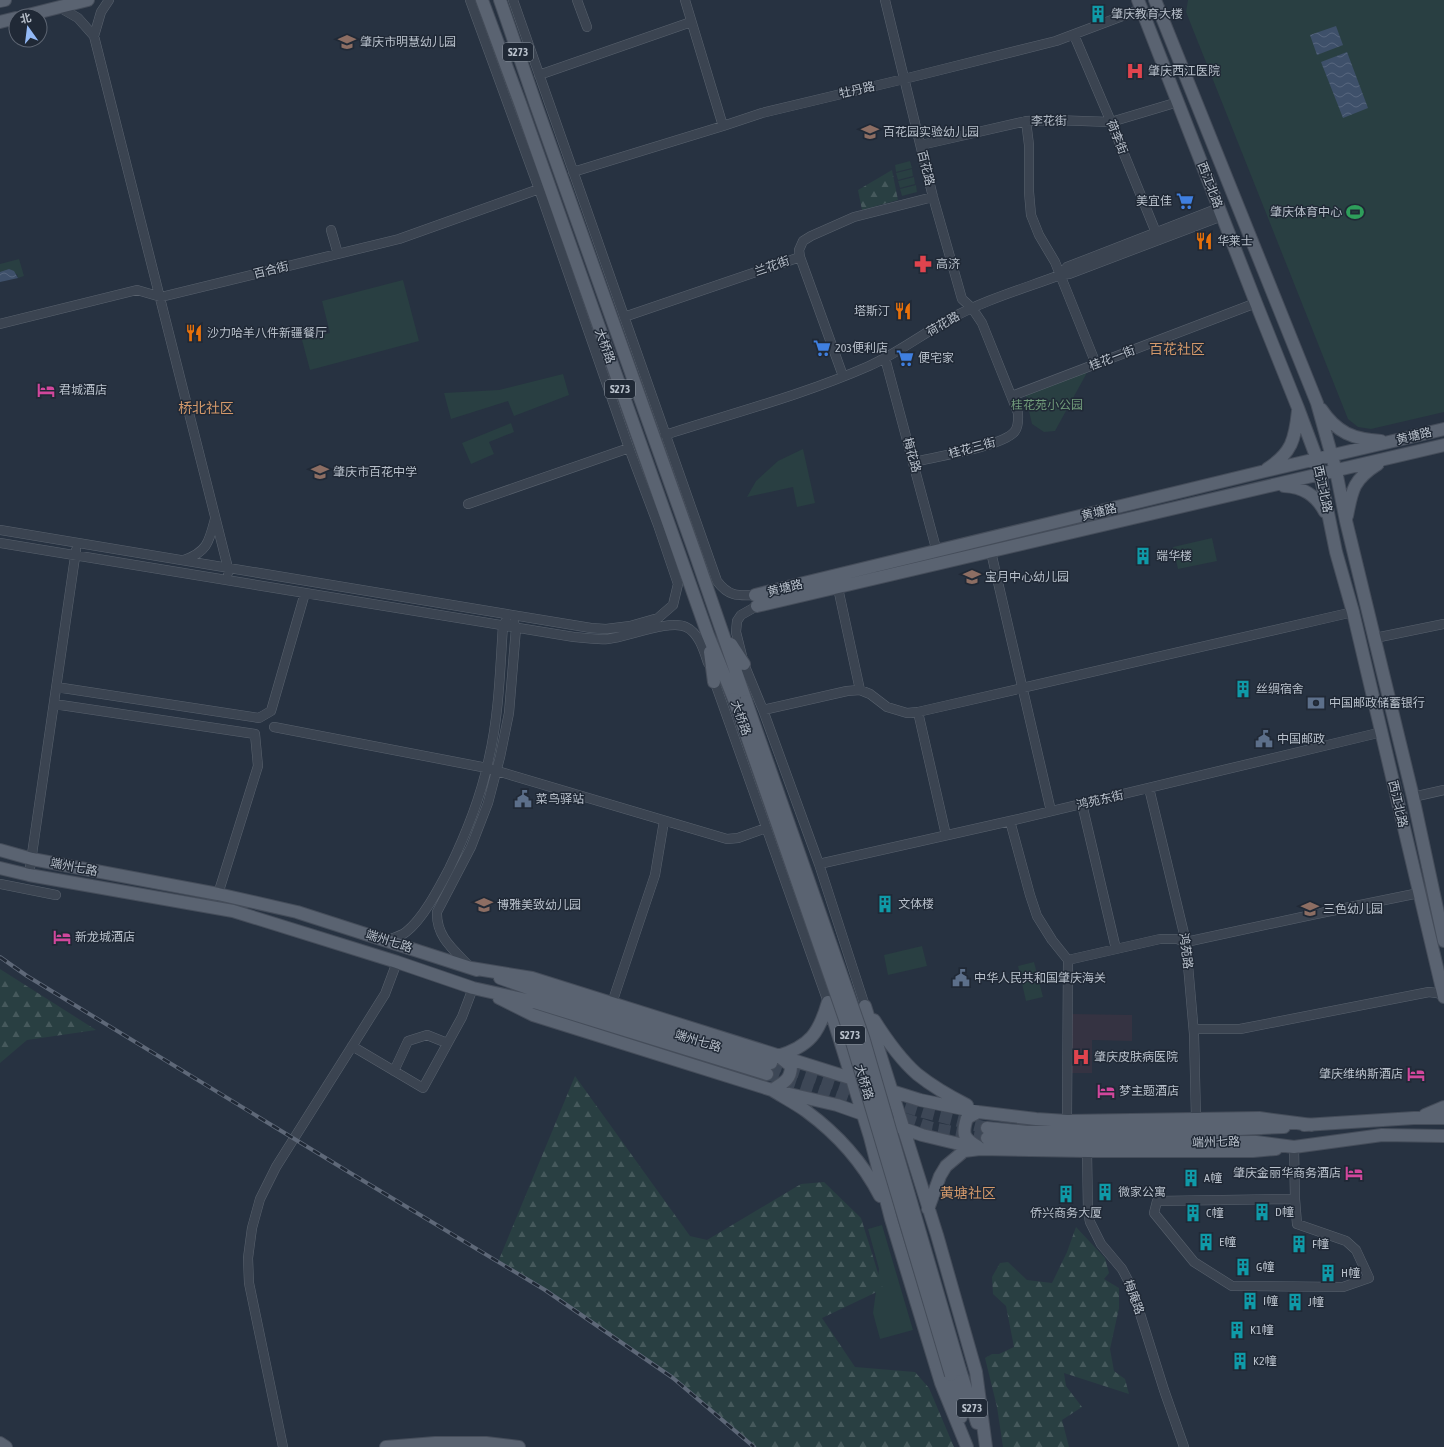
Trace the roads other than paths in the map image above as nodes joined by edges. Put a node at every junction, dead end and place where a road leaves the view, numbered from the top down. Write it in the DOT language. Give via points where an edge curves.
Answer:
graph roads {
  1 [pos="5,0"];
  2 [pos="88,0"];
  3 [pos="109,0"];
  4 [pos="470,0"];
  5 [pos="500,0"];
  6 [pos="513,0"];
  7 [pos="577,0"];
  8 [pos="685,0"];
  9 [pos="885,0"];
  10 [pos="1155,0"];
  11 [pos="0,1"];
  12 [pos="485,1"];
  13 [pos="1140,4"];
  14 [pos="58,7"];
  15 [pos="48,10"];
  16 [pos="691,22"];
  17 [pos="587,27"];
  18 [pos="1074,35"];
  19 [pos="94,36"];
  20 [pos="488,51"];
  21 [pos="539,75"];
  22 [pos="904,79"];
  23 [pos="1178,102"];
  24 [pos="520,103"];
  25 [pos="536,105"];
  26 [pos="1026,121"];
  27 [pos="1111,122"];
  28 [pos="723,126"];
  29 [pos="921,145"];
  30 [pos="565,150"];
  31 [pos="573,172"];
  32 [pos="539,189"];
  33 [pos="933,197"];
  34 [pos="554,202"];
  35 [pos="1221,212"];
  36 [pos="331,230"];
  37 [pos="1158,236"];
  38 [pos="338,254"];
  39 [pos="562,256"];
  40 [pos="800,257"];
  41 [pos="1060,275"];
  42 [pos="161,297"];
  43 [pos="1256,303"];
  44 [pos="972,308"];
  45 [pos="624,317"];
  46 [pos="0,324"];
  47 [pos="885,358"];
  48 [pos="1096,364"];
  49 [pos="642,371"];
  50 [pos="1305,374"];
  51 [pos="843,376"];
  52 [pos="1288,383"];
  53 [pos="1012,396"];
  54 [pos="1317,403"];
  55 [pos="1298,408"];
  56 [pos="648,418"];
  57 [pos="1444,429"];
  58 [pos="665,435"];
  59 [pos="1392,442"];
  60 [pos="1444,447"];
  61 [pos="628,448"];
  62 [pos="1332,456"];
  63 [pos="1388,458"];
  64 [pos="1317,459"];
  65 [pos="914,462"];
  66 [pos="1336,471"];
  67 [pos="1261,472"];
  68 [pos="1320,475"];
  69 [pos="1277,485"];
  70 [pos="468,504"];
  71 [pos="215,516"];
  72 [pos="1329,521"];
  73 [pos="1346,521"];
  74 [pos="658,525"];
  75 [pos="0,530"];
  76 [pos="0,543"];
  77 [pos="77,543"];
  78 [pos="1353,549"];
  79 [pos="937,552"];
  80 [pos="991,552"];
  81 [pos="1336,552"];
  82 [pos="695,553"];
  83 [pos="75,556"];
  84 [pos="183,560"];
  85 [pos="228,568"];
  86 [pos="712,569"];
  87 [pos="687,575"];
  88 [pos="226,580"];
  89 [pos="838,588"];
  90 [pos="305,593"];
  91 [pos="756,601"];
  92 [pos="1353,612"];
  93 [pos="511,616"];
  94 [pos="1444,624"];
  95 [pos="503,625"];
  96 [pos="516,628"];
  97 [pos="721,630"];
  98 [pos="708,635"];
  99 [pos="1375,638"];
  100 [pos="744,664"];
  101 [pos="714,682"];
  102 [pos="56,686"];
  103 [pos="1022,688"];
  104 [pos="860,690"];
  105 [pos="740,700"];
  106 [pos="54,704"];
  107 [pos="763,710"];
  108 [pos="918,712"];
  109 [pos="274,728"];
  110 [pos="1382,732"];
  111 [pos="487,768"];
  112 [pos="497,770"];
  113 [pos="1149,788"];
  114 [pos="1444,790"];
  115 [pos="1413,797"];
  116 [pos="1082,804"];
  117 [pos="1051,811"];
  118 [pos="664,821"];
  119 [pos="1010,821"];
  120 [pos="766,828"];
  121 [pos="946,835"];
  122 [pos="0,850"];
  123 [pos="32,859"];
  124 [pos="819,864"];
  125 [pos="0,868"];
  126 [pos="29,875"];
  127 [pos="0,884"];
  128 [pos="218,894"];
  129 [pos="1419,894"];
  130 [pos="56,895"];
  131 [pos="387,940"];
  132 [pos="1444,941"];
  133 [pos="1186,942"];
  134 [pos="1116,949"];
  135 [pos="1068,960"];
  136 [pos="397,962"];
  137 [pos="471,968"];
  138 [pos="858,987"];
  139 [pos="478,989"];
  140 [pos="1443,996"];
  141 [pos="827,998"];
  142 [pos="612,1003"];
  143 [pos="865,1006"];
  144 [pos="1194,1029"];
  145 [pos="447,1043"];
  146 [pos="352,1046"];
  147 [pos="772,1064"];
  148 [pos="394,1071"];
  149 [pos="851,1077"];
  150 [pos="772,1090"];
  151 [pos="893,1092"];
  152 [pos="1444,1107"];
  153 [pos="978,1112"];
  154 [pos="863,1114"];
  155 [pos="1196,1118"];
  156 [pos="1414,1118"];
  157 [pos="1444,1118"];
  158 [pos="1067,1121"];
  159 [pos="1312,1125"];
  160 [pos="904,1129"];
  161 [pos="1442,1138"];
  162 [pos="1294,1147"];
  163 [pos="980,1149"];
  164 [pos="1087,1151"];
  165 [pos="1294,1199"];
  166 [pos="928,1209"];
  167 [pos="891,1219"];
  168 [pos="956,1372"];
  169 [pos="0,1442"];
  170 [pos="6,1447"];
  171 [pos="283,1447"];
  172 [pos="386,1447"];
  173 [pos="519,1447"];
  174 [pos="967,1447"];
  175 [pos="985,1447"];
  176 [pos="1184,1447"];
  1 -- 11 [label="main road"];
  2 -- 14 [label="main road"];
  3 -- 19 [label="street"];
  4 -- 20 [label="street"];
  5 -- 25 [label="main road, 大桥路 / S273"];
  6 -- 21 [label="street"];
  7 -- 17 [label="street"];
  8 -- 16 [label="street"];
  9 -- 22 [label="street, 百花路"];
  10 -- 50 [label="main road, 西江北路"];
  12 -- 24 [label="main road, 大桥路 / S273"];
  13 -- 18 [label="street, 牡丹路"];
  13 -- 23 [label="main road, 西江北路"];
  14 -- 15 [label="main road"];
  14 -- 19 [label="street" via="78,18"];
  16 -- 21 [label="street"];
  16 -- 28 [label="street"];
  18 -- 22 [label="street, 牡丹路"];
  18 -- 27 [label="street, 荷李街"];
  19 -- 42 [label="street"];
  20 -- 24 [label="street"];
  20 -- 32 [label="street"];
  21 -- 30 [label="street"];
  22 -- 28 [label="street, 牡丹路" via="762,113"];
  22 -- 29 [label="street, 百花路"];
  23 -- 27 [label="street, 李花街"];
  23 -- 35 [label="main road, 西江北路"];
  24 -- 34 [label="main road, 大桥路 / S273"];
  25 -- 30 [label="street"];
  25 -- 56 [label="main road, 大桥路 / S273"];
  26 -- 27 [label="street, 李花街"];
  26 -- 29 [label="street, 李花街"];
  26 -- 41 [label="street" via="1031,215"];
  27 -- 37 [label="street, 荷李街"];
  28 -- 31 [label="street, 牡丹路"];
  29 -- 33 [label="street, 百花路"];
  30 -- 31 [label="street"];
  31 -- 45 [label="street"];
  32 -- 38 [label="street, 百合街" via="398,239"];
  32 -- 39 [label="street"];
  33 -- 40 [label="street" via="847,220 811,236 803,241 799,250"];
  33 -- 44 [label="street, 百花路" via="962,299"];
  34 -- 39 [label="street"];
  34 -- 87 [label="main road, 大桥路 / S273"];
  35 -- 37 [label="street, 荷花路"];
  35 -- 43 [label="main road, 西江北路"];
  36 -- 38 [label="street"];
  37 -- 41 [label="street, 荷花路" via="1069,274"];
  38 -- 42 [label="street, 百合街"];
  39 -- 61 [label="street"];
  40 -- 45 [label="street, 兰花街"];
  40 -- 51 [label="street, 兰花街"];
  41 -- 44 [label="street, 荷花路"];
  41 -- 48 [label="street"];
  42 -- 46 [label="street" via="138,290"];
  42 -- 71 [label="street"];
  43 -- 48 [label="street, 桂花一街"];
  43 -- 52 [label="main road, 西江北路"];
  44 -- 47 [label="street, 荷花路"];
  44 -- 53 [label="street, 桂花三街" via="982,323"];
  45 -- 49 [label="street"];
  47 -- 51 [label="street, 荷花路"];
  47 -- 65 [label="street, 梅花路"];
  48 -- 53 [label="street, 桂花一街"];
  49 -- 56 [label="street"];
  49 -- 58 [label="street"];
  50 -- 52 [label="main road"];
  50 -- 54 [label="main road, 西江北路"];
  51 -- 58 [label="street, 荷花路"];
  52 -- 55 [label="main road, 西江北路"];
  53 -- 65 [label="street, 桂花三街" via="1018,413 1018,426 1015,432 986,445"];
  54 -- 59 [label="main road" via="1329,420 1354,437"];
  54 -- 62 [label="main road, 西江北路"];
  55 -- 64 [label="main road, 西江北路"];
  55 -- 67 [label="main road" via="1296,429 1290,447 1276,463"];
  56 -- 82 [label="main road, 大桥路 / S273"];
  57 -- 59 [label="main road, 黄塘路"];
  58 -- 86 [label="street"];
  59 -- 62 [label="main road, 黄塘路"];
  60 -- 63 [label="main road, 黄塘路"];
  61 -- 70 [label="street"];
  61 -- 74 [label="street"];
  62 -- 64 [label="main road, 黄塘路"];
  62 -- 66 [label="main road, 西江北路"];
  63 -- 66 [label="main road, 黄塘路"];
  63 -- 73 [label="main road" via="1367,471 1358,481 1351,494"];
  64 -- 67 [label="main road, 黄塘路"];
  64 -- 68 [label="main road, 西江北路"];
  65 -- 79 [label="street, 梅花路"];
  66 -- 68 [label="main road, 黄塘路"];
  66 -- 73 [label="main road, 西江北路"];
  67 -- 79 [label="main road, 黄塘路"];
  68 -- 69 [label="main road, 黄塘路"];
  68 -- 72 [label="main road, 西江北路"];
  69 -- 72 [label="main road" via="1294,487 1310,493 1321,505"];
  69 -- 80 [label="main road, 黄塘路"];
  71 -- 84 [label="street" via="211,535 204,549 195,556"];
  71 -- 85 [label="street"];
  72 -- 81 [label="main road, 西江北路"];
  73 -- 78 [label="main road, 西江北路"];
  74 -- 87 [label="street"];
  74 -- 93 [label="street" via="678,584 673,605 658,618 630,626 606,629"];
  75 -- 77 [label="street"];
  76 -- 83 [label="street"];
  77 -- 83 [label="street"];
  77 -- 84 [label="street"];
  78 -- 81 [label="main road"];
  78 -- 99 [label="main road, 西江北路"];
  79 -- 91 [label="main road, 黄塘路"];
  80 -- 89 [label="main road, 黄塘路"];
  80 -- 103 [label="street"];
  81 -- 92 [label="main road, 西江北路"];
  82 -- 86 [label="street"];
  82 -- 97 [label="main road, 大桥路 / S273"];
  83 -- 88 [label="street"];
  83 -- 102 [label="street"];
  84 -- 85 [label="street"];
  85 -- 88 [label="street"];
  85 -- 93 [label="street"];
  86 -- 91 [label="street" via="722,589"];
  87 -- 98 [label="main road, 大桥路 / S273"];
  88 -- 90 [label="street"];
  89 -- 91 [label="main road, 黄塘路"];
  89 -- 104 [label="street"];
  90 -- 95 [label="street"];
  90 -- 102 [label="street" via="271,711 259,718"];
  91 -- 100 [label="street" via="737,621 736,632"];
  92 -- 103 [label="street"];
  92 -- 110 [label="main road, 西江北路"];
  93 -- 95 [label="street"];
  93 -- 96 [label="street"];
  94 -- 99 [label="street"];
  95 -- 96 [label="street"];
  95 -- 111 [label="street" via="497,711"];
  96 -- 101 [label="street" via="574,637 608,639 670,625 686,627 703,647"];
  96 -- 112 [label="street" via="509,713"];
  97 -- 100 [label="main road"];
  97 -- 105 [label="main road, 大桥路 / S273"];
  98 -- 101 [label="main road"];
  98 -- 105 [label="main road, 大桥路 / S273"];
  99 -- 115 [label="main road, 西江北路"];
  100 -- 107 [label="street"];
  101 -- 120 [label="street"];
  102 -- 106 [label="street"];
  103 -- 108 [label="street"];
  103 -- 117 [label="street"];
  104 -- 107 [label="street"];
  104 -- 108 [label="street" via="887,707 907,713"];
  105 -- 168 [label="main road, 大桥路 / S273, bridge" via="863,1037"];
  106 -- 123 [label="street"];
  106 -- 128 [label="street" via="255,734 258,766"];
  107 -- 124 [label="street"];
  108 -- 121 [label="street"];
  109 -- 111 [label="street"];
  110 -- 113 [label="street, 鸿苑东街"];
  110 -- 129 [label="main road, 西江北路"];
  111 -- 112 [label="street"];
  111 -- 131 [label="street" via="480,796 462,842 440,886 415,924 405,933"];
  112 -- 118 [label="street"];
  112 -- 137 [label="street" via="488,803 471,847 437,912 439,931 446,943"];
  113 -- 116 [label="street, 鸿苑东街"];
  113 -- 133 [label="street, 鸿苑路"];
  114 -- 115 [label="street"];
  115 -- 132 [label="main road, 西江北路"];
  116 -- 117 [label="street, 鸿苑东街"];
  116 -- 134 [label="street"];
  117 -- 119 [label="street, 鸿苑东街"];
  118 -- 120 [label="street" via="727,840"];
  118 -- 142 [label="street" via="655,875"];
  119 -- 121 [label="street, 鸿苑东街"];
  119 -- 135 [label="street" via="1038,916"];
  120 -- 141 [label="street"];
  121 -- 124 [label="street, 鸿苑东街"];
  122 -- 123 [label="main road, 端州七路"];
  123 -- 126 [label="street"];
  123 -- 128 [label="main road, 端州七路"];
  124 -- 138 [label="street"];
  125 -- 126 [label="main road, 端州七路"];
  126 -- 136 [label="main road, 端州七路" via="233,911"];
  127 -- 130 [label="street"];
  128 -- 131 [label="main road, 端州七路" via="297,912"];
  129 -- 133 [label="street"];
  129 -- 140 [label="main road, 西江北路"];
  131 -- 137 [label="main road, 端州七路"];
  133 -- 134 [label="street" via="1160,939"];
  133 -- 144 [label="street, 鸿苑路"];
  134 -- 135 [label="street"];
  135 -- 158 [label="street"];
  136 -- 139 [label="main road, 端州七路"];
  136 -- 146 [label="street" via="385,994"];
  137 -- 142 [label="main road" via="532,978"];
  137 -- 147 [label="main road, 端州七路"];
  138 -- 141 [label="street" via="858,992 844,1001"];
  138 -- 143 [label="street"];
  139 -- 145 [label="street"];
  139 -- 147 [label="main road, 端州七路"];
  139 -- 150 [label="main road" via="533,1015"];
  140 -- 144 [label="street" via="1429,992 1240,1029"];
  141 -- 147 [label="main road" via="820,1024 810,1038 801,1047"];
  141 -- 149 [label="main road"];
  142 -- 147 [label="main road"];
  143 -- 151 [label="main road"];
  143 -- 153 [label="main road" via="890,1044 915,1072"];
  144 -- 155 [label="street, 鸿苑路"];
  145 -- 148 [label="street" via="427,1035 408,1041"];
  145 -- 148 [label="street" via="423,1088"];
  146 -- 148 [label="street"];
  146 -- 171 [label="street" via="276,1167 260,1199 252,1228 248,1258 249,1283"];
  147 -- 149 [label="main road"];
  147 -- 150 [label="main road" via="791,1066 791,1074 785,1082"];
  149 -- 151 [label="main road"];
  149 -- 154 [label="main road"];
  150 -- 154 [label="main road" via="837,1105"];
  150 -- 167 [label="main road" via="819,1121 855,1157 873,1183"];
  151 -- 153 [label="main road"];
  151 -- 160 [label="main road"];
  152 -- 156 [label="main road"];
  153 -- 158 [label="main road"];
  153 -- 163 [label="main road" via="967,1118 963,1129 965,1138"];
  154 -- 160 [label="main road"];
  154 -- 167 [label="main road"];
  155 -- 158 [label="main road"];
  155 -- 159 [label="main road" via="1259,1118"];
  156 -- 157 [label="main road, 端州七路"];
  156 -- 159 [label="main road, 端州七路"];
  159 -- 162 [label="main road, 端州七路" via="1170,1131 987,1133 1035,1142 1256,1142"];
  160 -- 163 [label="main road"];
  160 -- 166 [label="main road"];
  161 -- 162 [label="main road, 端州七路" via="1382,1135"];
  162 -- 164 [label="main road" via="1253,1152"];
  162 -- 165 [label="street"];
  163 -- 164 [label="main road"];
  163 -- 166 [label="main road" via="964,1151 946,1166"];
  164 -- 176 [label="street, 梅庵路" via="1090,1222 1101,1244 1122,1269 1132,1288"];
  165 -- 165 [label="street" via="1297,1224 1346,1241 1356,1250 1369,1278 1343,1287 1232,1286 1194,1262 1154,1213 1157,1201"];
  166 -- 167 [label="main road" via="917,1204 907,1206"];
  166 -- 175 [label="main road" via="976,1372"];
  167 -- 174 [label="main road" via="940,1383"];
  168 -- 174 [label="main road, 大桥路 / S273"];
  168 -- 175 [label="main road, 大桥路 / S273"];
  169 -- 170 [label="main road"];
  172 -- 173 [label="main road" via="435,1443 486,1443"];
}
